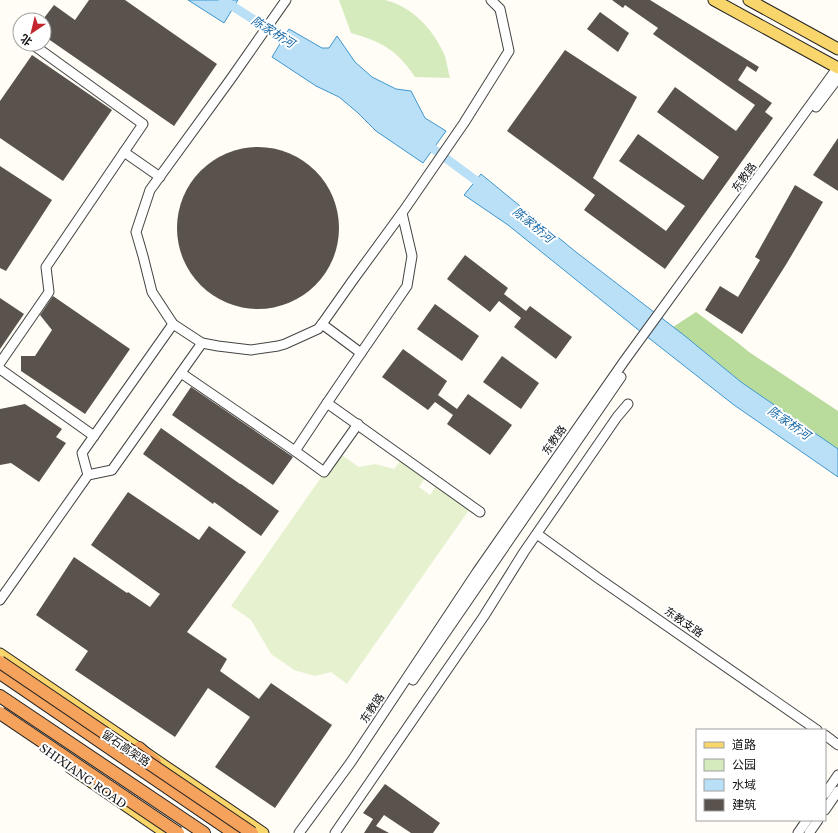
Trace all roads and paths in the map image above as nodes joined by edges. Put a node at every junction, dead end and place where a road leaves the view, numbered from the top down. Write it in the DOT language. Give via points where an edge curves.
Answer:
graph roads {
  1 [pos="286,0"];
  2 [pos="492,0"];
  3 [pos="714,0"];
  4 [pos="749,0"];
  5 [pos="838,49"];
  6 [pos="43,52"];
  7 [pos="838,70"];
  8 [pos="124,152"];
  9 [pos="160,178"];
  10 [pos="402,213"];
  11 [pos="173,324"];
  12 [pos="322,324"];
  13 [pos="202,343"];
  14 [pos="362,353"];
  15 [pos="628,361"];
  16 [pos="0,363"];
  17 [pos="0,369"];
  18 [pos="181,372"];
  19 [pos="327,403"];
  20 [pos="628,404"];
  21 [pos="358,424"];
  22 [pos="94,436"];
  23 [pos="295,451"];
  24 [pos="88,475"];
  25 [pos="480,512"];
  26 [pos="537,534"];
  27 [pos="0,600"];
  28 [pos="0,654"];
  29 [pos="0,662"];
  30 [pos="0,672"];
  31 [pos="0,696"];
  32 [pos="0,702"];
  33 [pos="0,713"];
  34 [pos="0,719"];
  35 [pos="99,722"];
  36 [pos="816,729"];
  37 [pos="826,737"];
  38 [pos="838,745"];
  39 [pos="139,748"];
  40 [pos="75,771"];
  41 [pos="838,775"];
  42 [pos="838,791"];
  43 [pos="826,793"];
  44 [pos="126,806"];
  45 [pos="826,809"];
  46 [pos="806,821"];
  47 [pos="817,821"];
  48 [pos="166,833"];
  49 [pos="178,833"];
  50 [pos="192,833"];
  51 [pos="204,833"];
  52 [pos="234,833"];
  53 [pos="241,833"];
  54 [pos="252,833"];
  55 [pos="263,833"];
  56 [pos="299,833"];
  57 [pos="305,833"];
  58 [pos="335,833"];
  59 [pos="798,833"];
  60 [pos="809,833"];
  1 -- 9 [label="street"];
  2 -- 10 [label="street" via="500,9 509,51 464,123"];
  3 -- 7 [label="main road"];
  4 -- 5 [label="main road"];
  6 -- 8 [label="street" via="143,124"];
  7 -- 15 [label="street, 东教路"];
  8 -- 9 [label="street"];
  8 -- 16 [label="street" via="46,267 49,292"];
  9 -- 11 [label="street" via="150,190 136,232 152,292"];
  10 -- 12 [label="street"];
  10 -- 14 [label="street" via="412,256 407,286"];
  11 -- 13 [label="street"];
  11 -- 22 [label="street"];
  12 -- 13 [label="street" via="318,329 278,346 251,350"];
  12 -- 14 [label="street"];
  13 -- 18 [label="street"];
  14 -- 19 [label="street"];
  15 -- 56 [label="street, 东教路" via="477,572 351,762"];
  15 -- 57 [label="street, 东教路" via="355,766"];
  17 -- 22 [label="street"];
  18 -- 23 [label="street"];
  18 -- 24 [label="street" via="112,470"];
  19 -- 21 [label="street"];
  19 -- 23 [label="street"];
  20 -- 26 [label="street"];
  21 -- 23 [label="street" via="324,472"];
  21 -- 25 [label="street"];
  22 -- 24 [label="street" via="82,453"];
  24 -- 27 [label="street"];
  26 -- 36 [label="street, 东教支路"];
  26 -- 58 [label="street"];
  28 -- 35 [label="main road"];
  29 -- 54 [label="highway, 留石高架路, bridge"];
  30 -- 35 [label="highway" via="33,689 68,712"];
  30 -- 52 [label="highway, 留石高架路"];
  31 -- 51 [label="highway"];
  32 -- 40 [label="highway"];
  33 -- 49 [label="highway, bridge"];
  34 -- 40 [label="main road, SHIXIANG ROAD"];
  35 -- 39 [label="main road"];
  37 -- 38 [label="street"];
  39 -- 53 [label="highway"];
  39 -- 55 [label="main road"];
  40 -- 44 [label="main road, SHIXIANG ROAD"];
  41 -- 43 [label="street"];
  42 -- 45 [label="street"];
  44 -- 48 [label="main road, SHIXIANG ROAD"];
  44 -- 50 [label="highway"];
  46 -- 59 [label="street"];
  47 -- 60 [label="street"];
}
